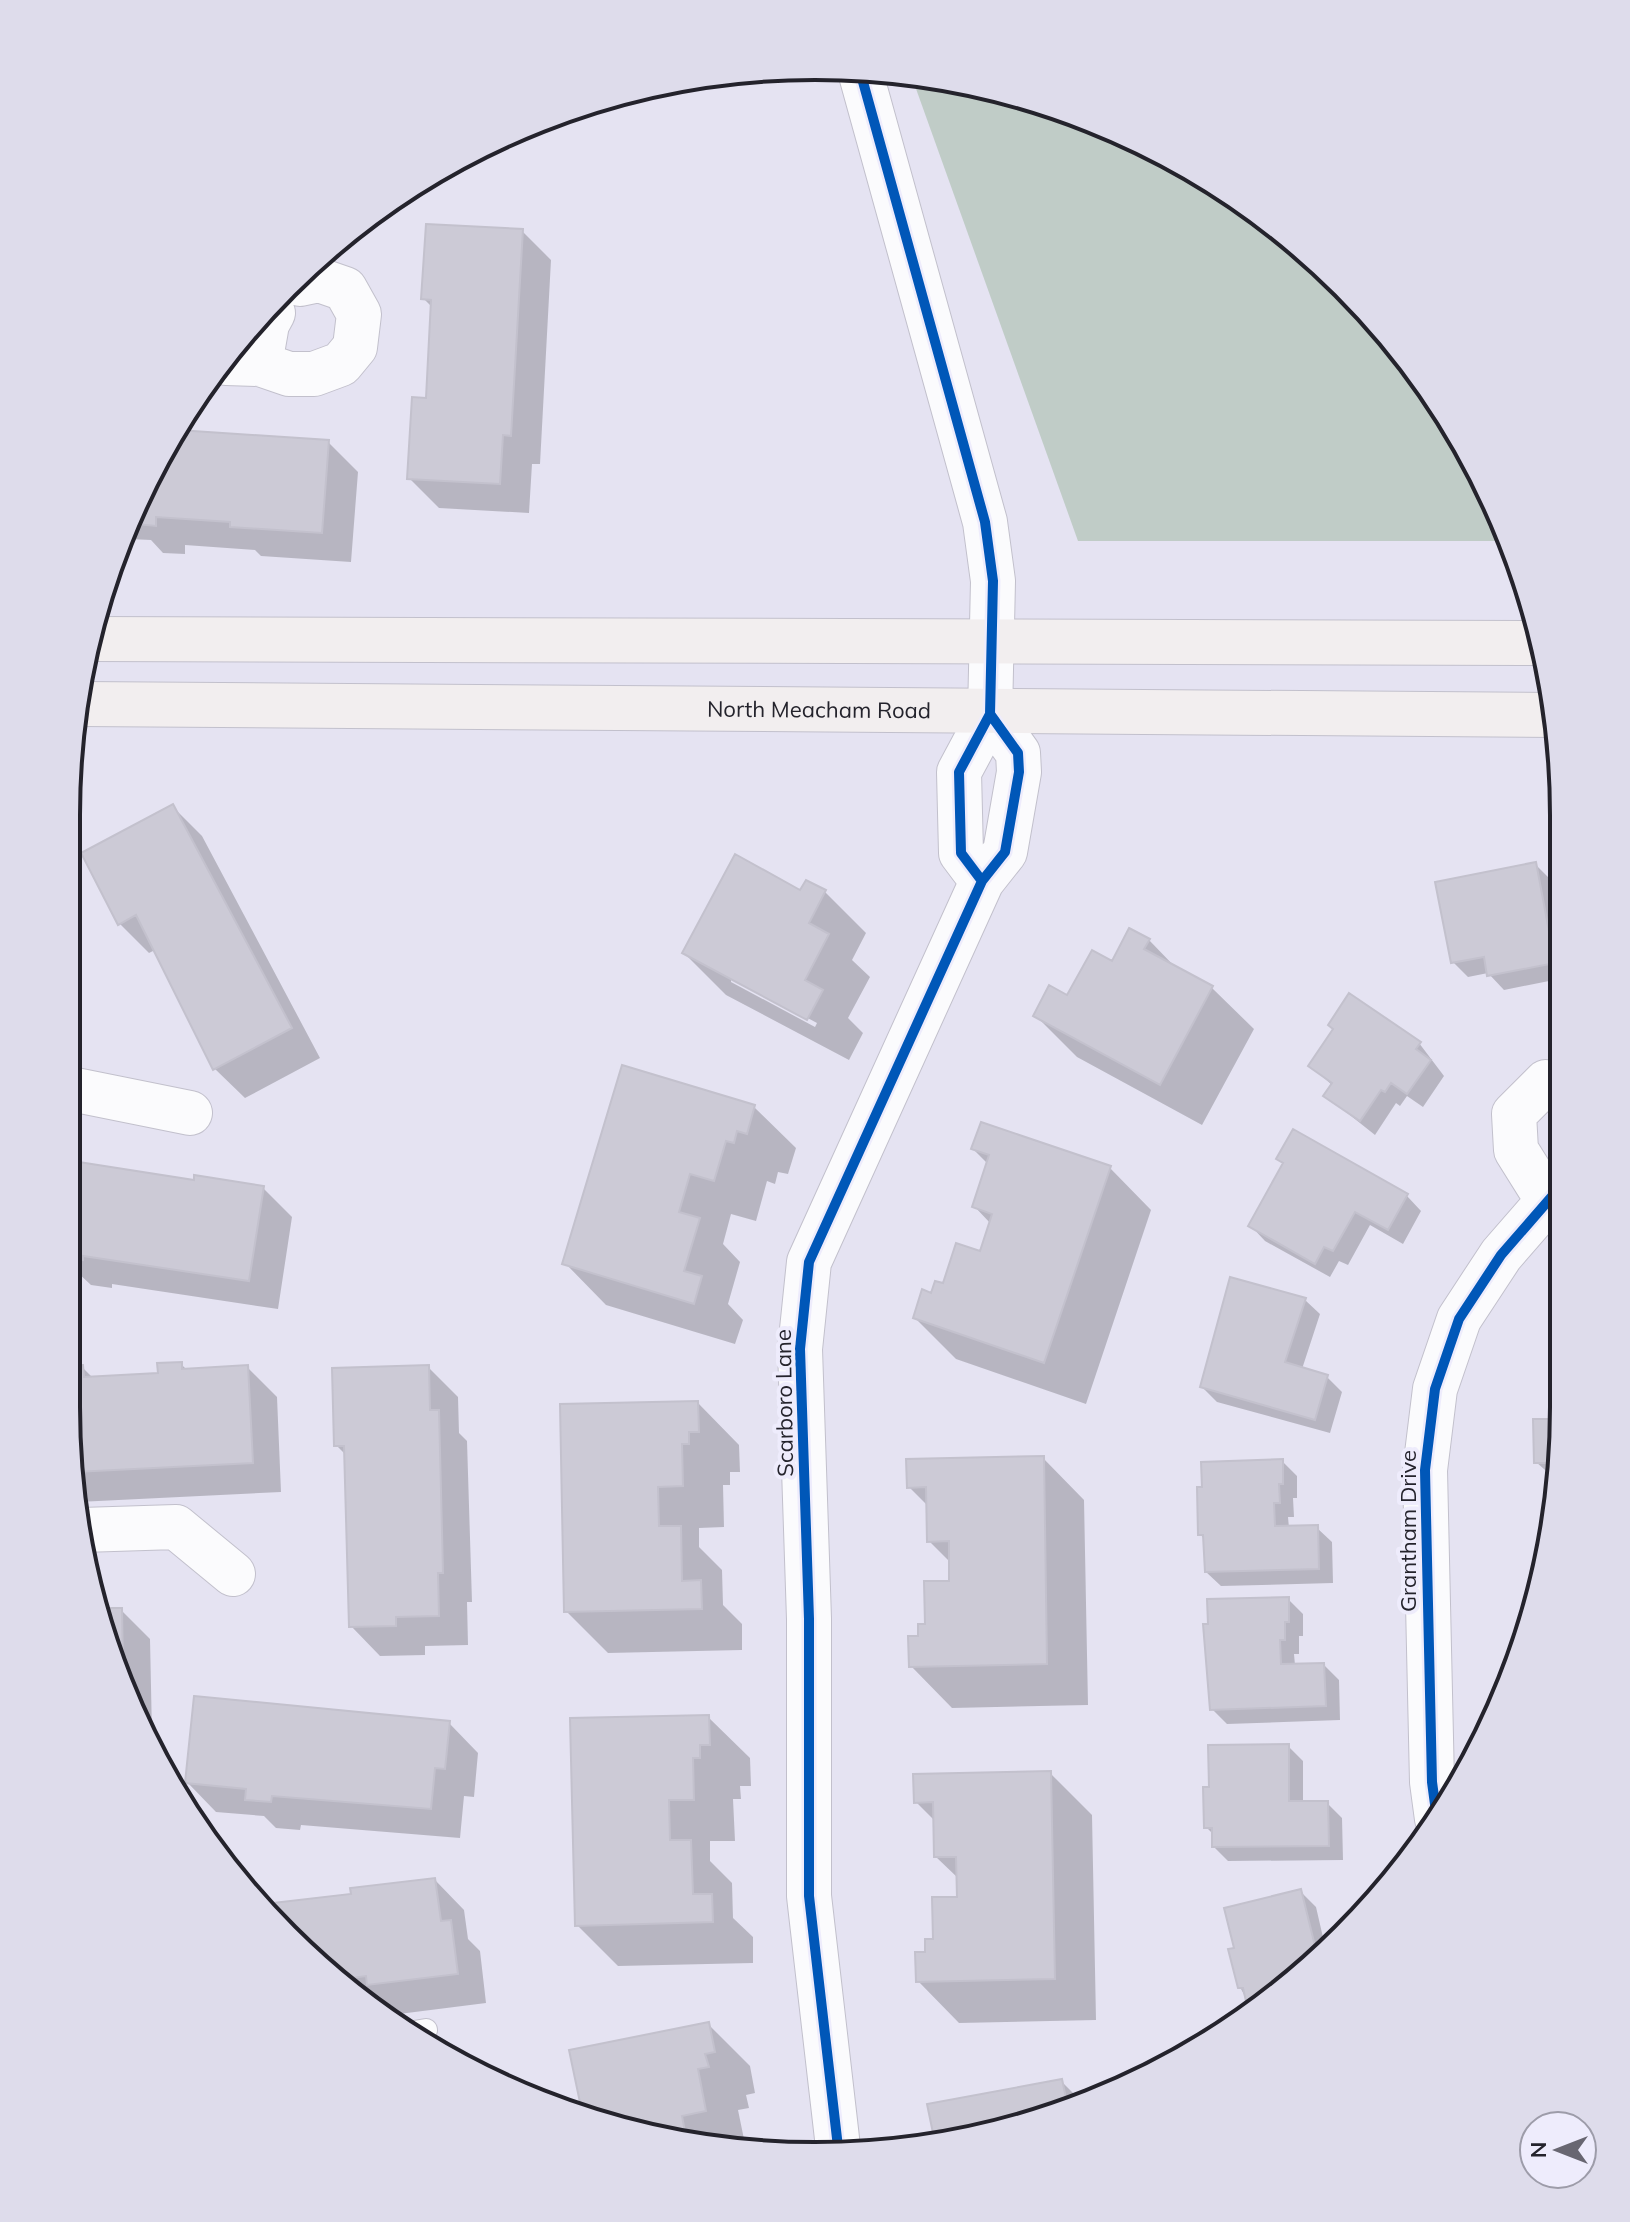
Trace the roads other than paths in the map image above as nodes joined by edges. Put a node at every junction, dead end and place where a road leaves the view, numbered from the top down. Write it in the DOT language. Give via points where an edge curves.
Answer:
graph roads {
  1 [pos="863,82"];
  2 [pos="309,282"];
  3 [pos="266,326"];
  4 [pos="243,363"];
  5 [pos="102,639"];
  6 [pos="991,643"];
  7 [pos="1529,643"];
  8 [pos="89,704"];
  9 [pos="990,714"];
  10 [pos="1543,715"];
  11 [pos="982,881"];
  12 [pos="1550,1083"];
  13 [pos="80,1091"];
  14 [pos="190,1113"];
  15 [pos="1550,1188"];
  16 [pos="1550,1197"];
  17 [pos="91,1530"];
  18 [pos="233,1574"];
  19 [pos="1435,1802"];
  20 [pos="837,2141"];
  1 -- 6 [label="street" via="985,522 993,581"];
  2 -- 4 [label="street" via="319,280 345,289 359,314 355,347 341,364 314,374"];
  3 -- 4 [label="street"];
  5 -- 6 [label="main road"];
  6 -- 7 [label="main road"];
  6 -- 9 [label="street"];
  8 -- 9 [label="main road, North Meacham Road"];
  9 -- 10 [label="main road, North Meacham Road"];
  9 -- 11 [label="street" via="959,772 961,853"];
  9 -- 11 [label="street, Scarboro Lane" via="1018,753 1019,772 1005,852"];
  11 -- 20 [label="street, Scarboro Lane" via="809,1262 800,1349 809,1619 809,1896"];
  12 -- 15 [label="street, Grantham Drive" via="1514,1114 1516,1150"];
  13 -- 14 [label="street"];
  16 -- 19 [label="street, Grantham Drive" via="1501,1255 1459,1319 1435,1389 1425,1470"];
  17 -- 18 [label="street" via="176,1527"];
}
